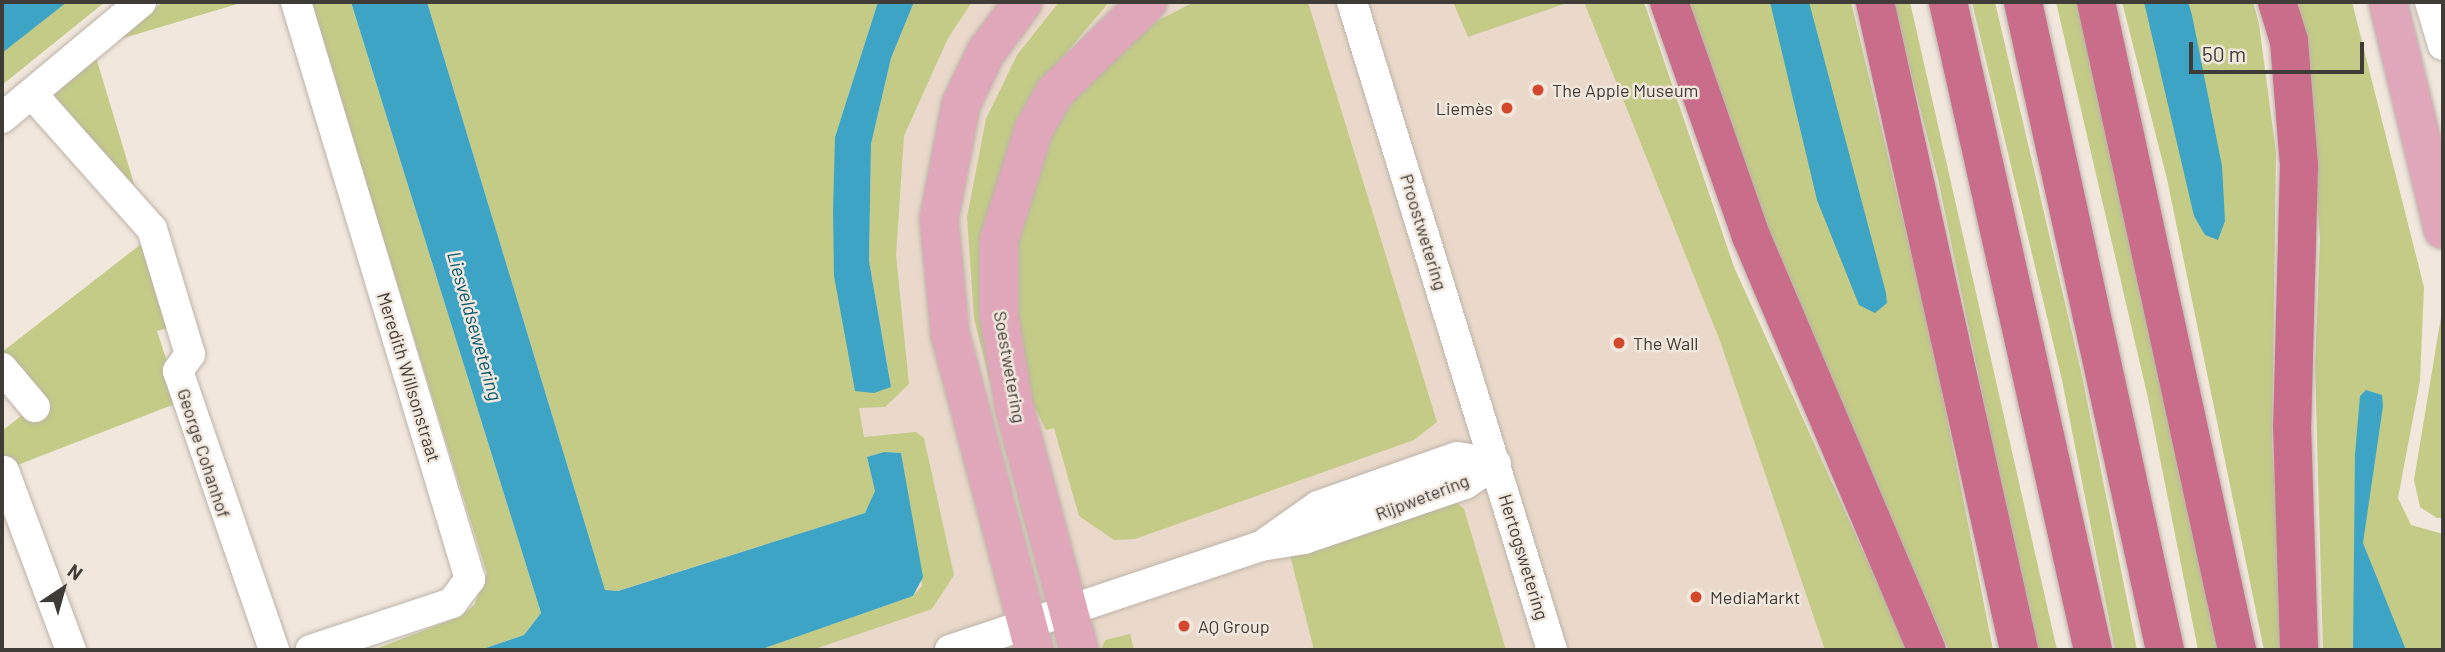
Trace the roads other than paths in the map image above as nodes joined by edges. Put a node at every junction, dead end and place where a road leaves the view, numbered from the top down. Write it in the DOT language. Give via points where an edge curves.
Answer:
graph roads {
  1 [pos="141,2"];
  2 [pos="296,2"];
  3 [pos="1023,2"];
  4 [pos="1148,2"];
  5 [pos="1352,2"];
  6 [pos="1669,2"];
  7 [pos="1875,2"];
  8 [pos="1948,2"];
  9 [pos="2023,2"];
  10 [pos="2096,2"];
  11 [pos="2277,2"];
  12 [pos="2388,2"];
  13 [pos="2406,2"];
  14 [pos="2430,2"];
  15 [pos="2443,45"];
  16 [pos="32,94"];
  17 [pos="2,118"];
  18 [pos="2443,160"];
  19 [pos="2443,229"];
  20 [pos="2,368"];
  21 [pos="35,407"];
  22 [pos="1496,463"];
  23 [pos="4,471"];
  24 [pos="1069,612"];
  25 [pos="1031,638"];
  26 [pos="71,650"];
  27 [pos="274,650"];
  28 [pos="311,650"];
  29 [pos="950,650"];
  30 [pos="1079,650"];
  31 [pos="1552,650"];
  32 [pos="1927,650"];
  33 [pos="2019,650"];
  34 [pos="2093,650"];
  35 [pos="2165,650"];
  36 [pos="2237,650"];
  37 [pos="2299,650"];
  1 -- 16 [label="street"];
  2 -- 28 [label="street, Meredith Willsonstraat" via="470,579 452,603"];
  3 -- 25 [label="main road" via="986,52 961,104 939,219 950,334"];
  4 -- 24 [label="main road, Soestwetering" via="1055,92 1034,129 999,240 999,315 1014,406"];
  5 -- 22 [label="street, Proostwetering"];
  6 -- 32 [label="highway" via="1760,259"];
  7 -- 33 [label="highway" via="1943,286"];
  8 -- 34 [label="highway"];
  9 -- 35 [label="highway"];
  10 -- 36 [label="highway"];
  11 -- 37 [label="highway" via="2289,41 2299,165 2292,425"];
  12 -- 19 [label="main road"];
  13 -- 18 [label="main road"];
  14 -- 15 [label="street"];
  16 -- 17 [label="street"];
  16 -- 27 [label="street, George Cohanhof" via="152,229 190,354 178,371 181,382"];
  20 -- 21 [label="street"];
  22 -- 24 [label="street, Rijpwetering" via="1465,484 1304,539 1261,546"];
  22 -- 31 [label="street, Hertogswetering"];
  23 -- 26 [label="street"];
  24 -- 25 [label="street, Rijpwetering"];
  24 -- 30 [label="main road, Soestwetering"];
  25 -- 29 [label="street, Rijpwetering"];
}
